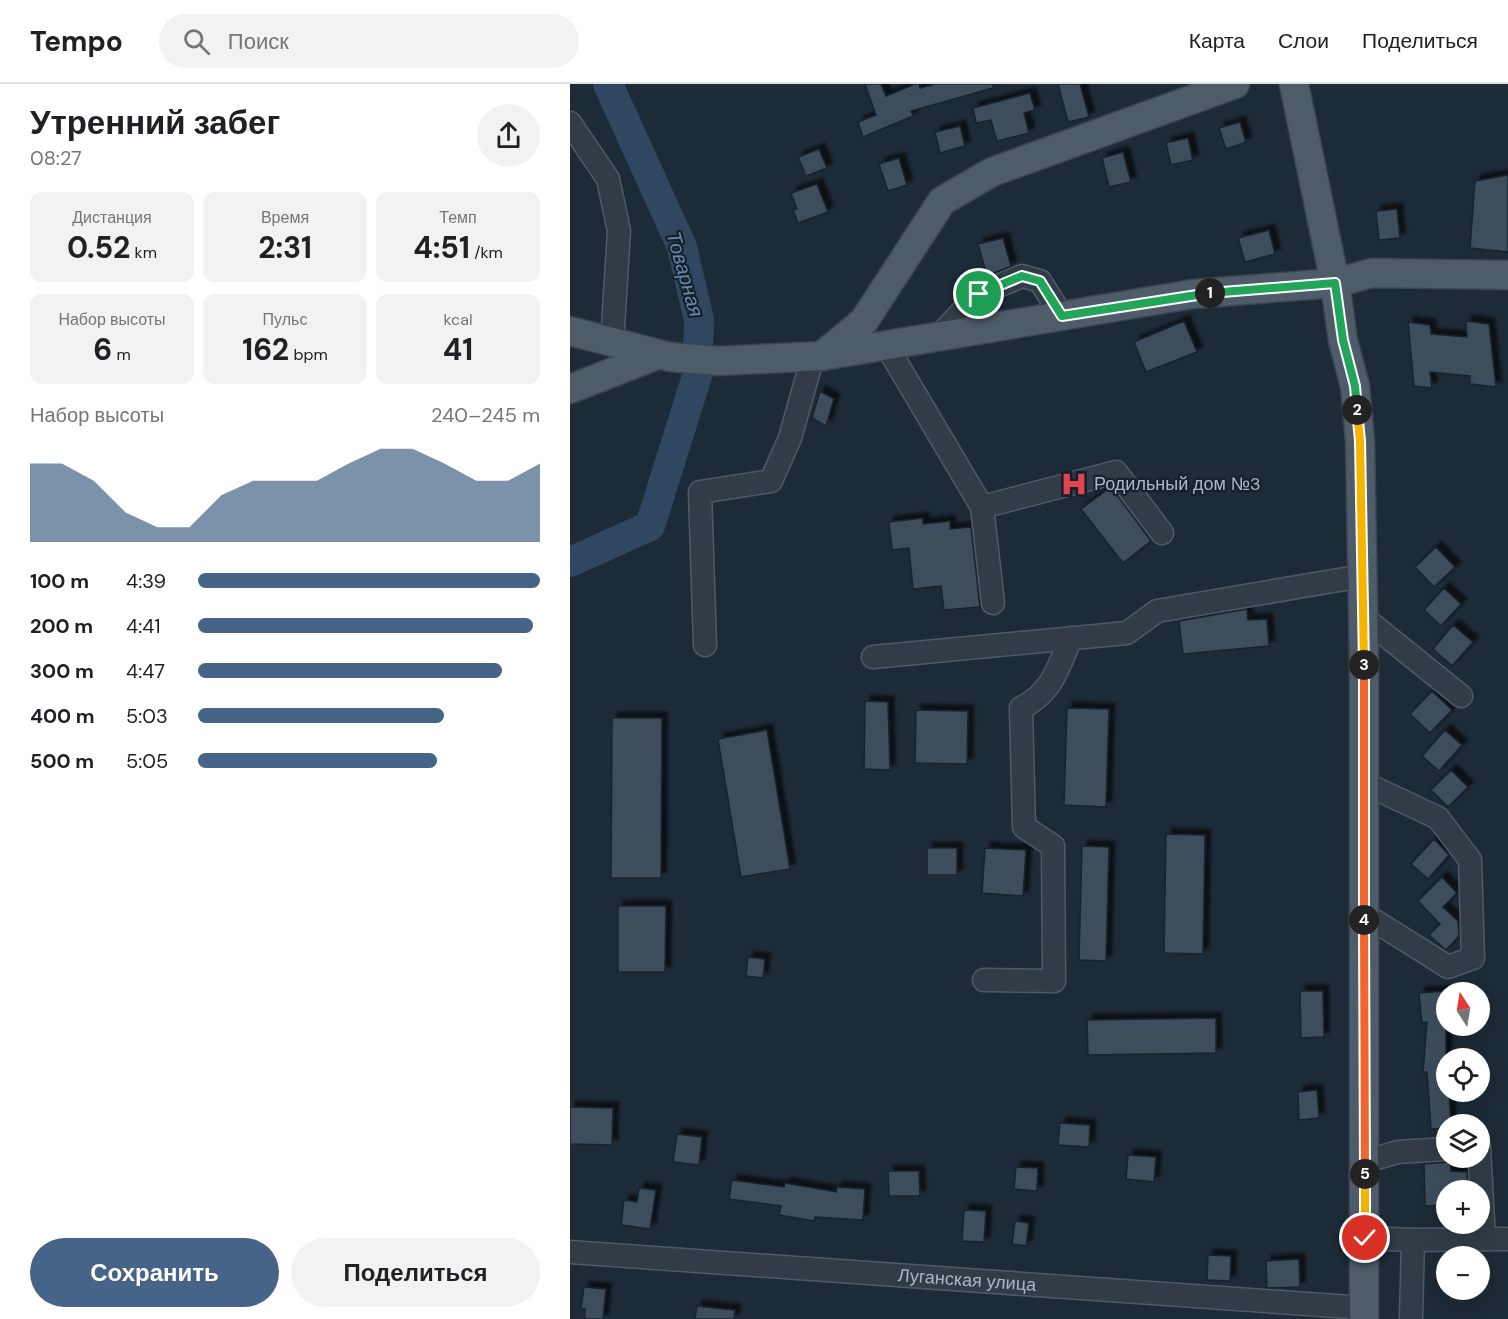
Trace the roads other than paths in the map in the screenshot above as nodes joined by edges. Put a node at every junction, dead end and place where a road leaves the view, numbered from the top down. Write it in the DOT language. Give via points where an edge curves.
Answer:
graph roads {
  1 [pos="1235,84"];
  2 [pos="1294,84"];
  3 [pos="570,123"];
  4 [pos="1508,275"];
  5 [pos="1335,283"];
  6 [pos="1062,316"];
  7 [pos="864,321"];
  8 [pos="575,332"];
  9 [pos="938,337"];
  10 [pos="612,343"];
  11 [pos="886,345"];
  12 [pos="663,356"];
  13 [pos="817,356"];
  14 [pos="573,388"];
  15 [pos="982,507"];
  16 [pos="1162,533"];
  17 [pos="1362,576"];
  18 [pos="993,603"];
  19 [pos="1363,617"];
  20 [pos="1071,638"];
  21 [pos="705,645"];
  22 [pos="873,657"];
  23 [pos="1461,696"];
  24 [pos="1364,783"];
  25 [pos="1364,914"];
  26 [pos="984,980"];
  27 [pos="1436,1150"];
  28 [pos="1365,1158"];
  29 [pos="1480,1168"];
  30 [pos="1365,1238"];
  31 [pos="1484,1239"];
  32 [pos="1508,1239"];
  33 [pos="1413,1240"];
  34 [pos="570,1252"];
  35 [pos="1364,1313"];
  36 [pos="1411,1319"];
  1 -- 7 [label="main road" via="992,172 942,201"];
  2 -- 5 [label="main road"];
  3 -- 10 [label="street" via="608,179 619,231"];
  4 -- 5 [label="main road" via="1372,273"];
  5 -- 6 [label="main road" via="1193,294"];
  5 -- 17 [label="main road" via="1343,340 1355,386"];
  6 -- 9 [label="main road"];
  6 -- 9 [label="street" via="1040,281 1022,276 979,294"];
  7 -- 11 [label="main road" via="864,331 871,339"];
  7 -- 13 [label="main road"];
  8 -- 10 [label="main road"];
  8 -- 14 [label="main road" via="585,346 586,368"];
  9 -- 11 [label="main road"];
  10 -- 12 [label="main road"];
  11 -- 13 [label="main road"];
  11 -- 15 [label="street"];
  12 -- 13 [label="main road" via="718,361"];
  12 -- 14 [label="main road"];
  13 -- 21 [label="street" via="771,481 700,492"];
  15 -- 16 [label="street" via="1116,472"];
  15 -- 18 [label="street"];
  17 -- 19 [label="main road"];
  17 -- 20 [label="street" via="1157,611 1127,633"];
  19 -- 23 [label="street"];
  19 -- 24 [label="main road"];
  20 -- 22 [label="street"];
  20 -- 26 [label="street" via="1050,685 1035,701 1021,708 1024,827 1053,846 1054,981"];
  24 -- 25 [label="main road"];
  24 -- 25 [label="street" via="1438,818 1470,860 1473,958 1448,967"];
  25 -- 28 [label="main road"];
  27 -- 28 [label="street"];
  28 -- 30 [label="main road"];
  29 -- 31 [label="street"];
  30 -- 33 [label="street"];
  30 -- 35 [label="main road"];
  31 -- 32 [label="street"];
  31 -- 33 [label="street"];
  33 -- 36 [label="street"];
  34 -- 35 [label="street, Луганская улица"];
}
